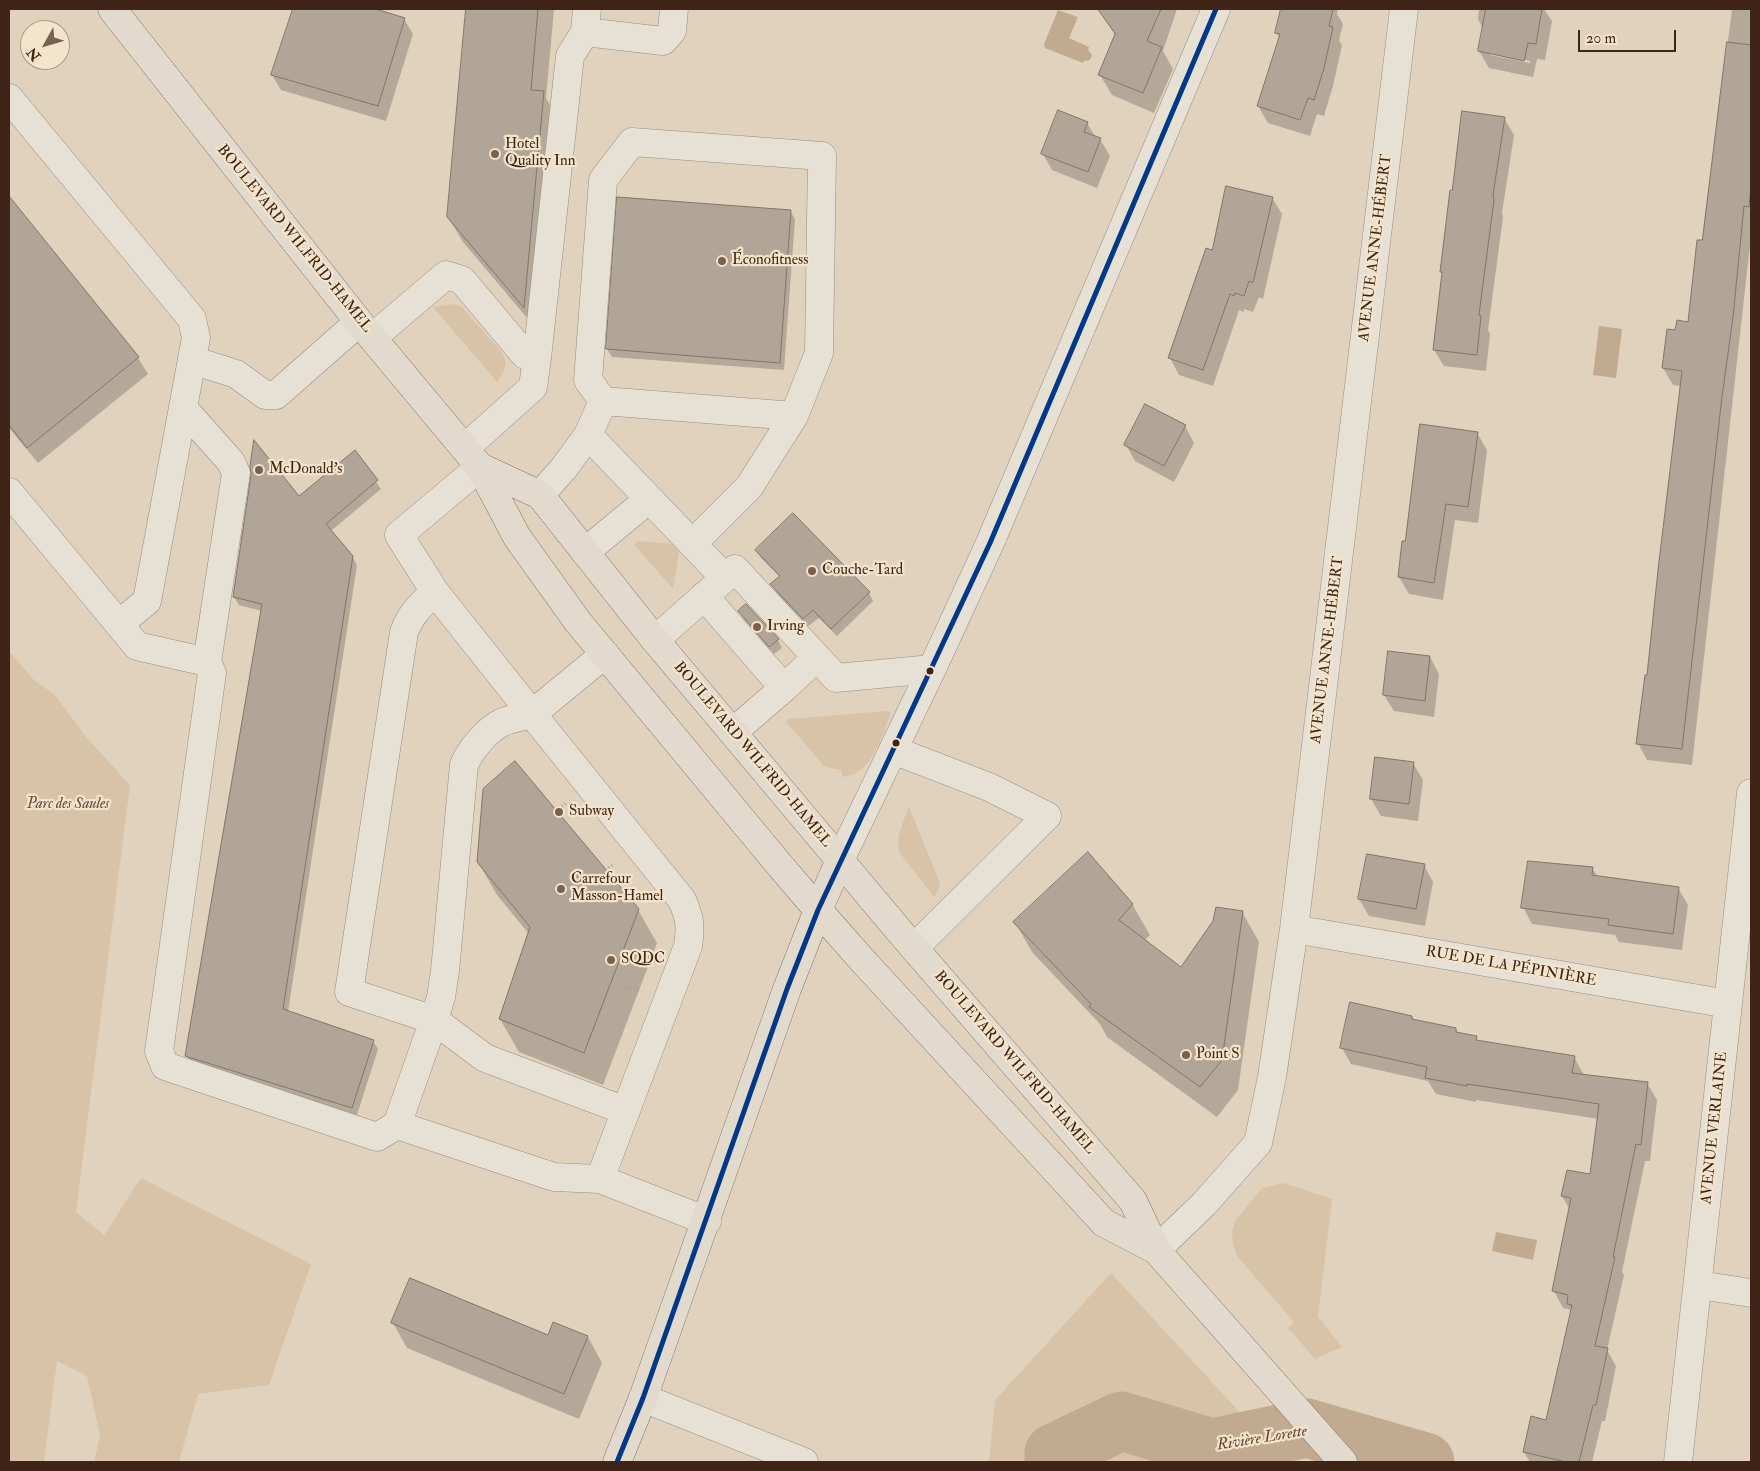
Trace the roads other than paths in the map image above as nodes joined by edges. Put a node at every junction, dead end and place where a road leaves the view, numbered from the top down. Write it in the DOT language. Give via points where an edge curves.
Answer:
graph roads {
  1 [pos="112,9"];
  2 [pos="674,9"];
  3 [pos="1216,9"];
  4 [pos="1404,9"];
  5 [pos="586,20"];
  6 [pos="9,98"];
  7 [pos="366,329"];
  8 [pos="537,358"];
  9 [pos="192,360"];
  10 [pos="603,401"];
  11 [pos="183,408"];
  12 [pos="794,416"];
  13 [pos="588,435"];
  14 [pos="472,458"];
  15 [pos="9,492"];
  16 [pos="540,494"];
  17 [pos="649,499"];
  18 [pos="692,544"];
  19 [pos="585,552"];
  20 [pos="724,578"];
  21 [pos="435,592"];
  22 [pos="704,596"];
  23 [pos="119,624"];
  24 [pos="655,640"];
  25 [pos="605,654"];
  26 [pos="816,658"];
  27 [pos="207,662"];
  28 [pos="932,669"];
  29 [pos="784,688"];
  30 [pos="532,714"];
  31 [pos="733,732"];
  32 [pos="893,750"];
  33 [pos="1751,793"];
  34 [pos="840,860"];
  35 [pos="818,910"];
  36 [pos="1294,929"];
  37 [pos="914,948"];
  38 [pos="1728,1004"];
  39 [pos="434,1020"];
  40 [pos="626,1111"];
  41 [pos="397,1125"];
  42 [pos="600,1179"];
  43 [pos="707,1221"];
  44 [pos="1156,1250"];
  45 [pos="1699,1285"];
  46 [pos="1751,1293"];
  47 [pos="643,1398"];
  48 [pos="1341,1460"];
  49 [pos="617,1462"];
  50 [pos="804,1462"];
  51 [pos="1678,1462"];
  1 -- 7 [label="main road, BOULEVARD WILFRID-HAMEL"];
  2 -- 5 [label="street" via="672,32 663,41"];
  3 -- 28 [label="street" via="990,543"];
  4 -- 36 [label="street, AVENUE ANNE-HÉBERT"];
  5 -- 8 [label="street" via="570,56"];
  6 -- 9 [label="street" via="192,319 196,338"];
  7 -- 8 [label="street" via="446,275 462,280 525,355"];
  7 -- 9 [label="street" via="276,395 264,395 236,374"];
  7 -- 14 [label="main road, BOULEVARD WILFRID-HAMEL"];
  8 -- 14 [label="street" via="533,387"];
  9 -- 11 [label="street"];
  10 -- 12 [label="street"];
  10 -- 12 [label="street" via="588,380 603,180 632,142 822,156 819,353"];
  10 -- 13 [label="street"];
  11 -- 23 [label="street" via="147,600"];
  11 -- 27 [label="street" via="231,462 236,473"];
  12 -- 18 [label="street" via="749,487"];
  13 -- 16 [label="street"];
  13 -- 17 [label="street"];
  14 -- 16 [label="main road, BOULEVARD WILFRID-HAMEL"];
  14 -- 21 [label="street" via="398,534"];
  14 -- 25 [label="main road, BOULEVARD WILFRID-HAMEL" via="517,538"];
  15 -- 23 [label="street"];
  16 -- 19 [label="main road, BOULEVARD WILFRID-HAMEL"];
  17 -- 18 [label="street"];
  17 -- 19 [label="street"];
  18 -- 20 [label="street"];
  19 -- 24 [label="main road, BOULEVARD WILFRID-HAMEL"];
  20 -- 22 [label="street"];
  20 -- 26 [label="street" via="735,569"];
  21 -- 30 [label="street"];
  21 -- 39 [label="street" via="419,606 404,632 349,992"];
  22 -- 24 [label="street"];
  22 -- 29 [label="street"];
  23 -- 27 [label="street" via="137,646"];
  24 -- 31 [label="main road, BOULEVARD WILFRID-HAMEL"];
  25 -- 30 [label="street"];
  25 -- 35 [label="main road, BOULEVARD WILFRID-HAMEL"];
  26 -- 28 [label="street" via="836,678"];
  26 -- 29 [label="street"];
  27 -- 41 [label="street" via="212,674 158,1051 165,1066 377,1137"];
  28 -- 32 [label="street"];
  29 -- 31 [label="street"];
  30 -- 39 [label="street" via="501,723 477,744 464,765 445,971"];
  30 -- 40 [label="street" via="682,900 688,915 688,946"];
  31 -- 34 [label="main road, BOULEVARD WILFRID-HAMEL"];
  32 -- 34 [label="street"];
  32 -- 37 [label="street" via="989,787 1047,816"];
  33 -- 38 [label="street, AVENUE VERLAINE"];
  34 -- 35 [label="main road"];
  34 -- 37 [label="main road, BOULEVARD WILFRID-HAMEL"];
  35 -- 43 [label="main road"];
  35 -- 44 [label="main road, BOULEVARD WILFRID-HAMEL" via="1104,1222"];
  36 -- 38 [label="street, RUE DE LA PÉPINIÈRE"];
  36 -- 44 [label="street, AVENUE ANNE-HÉBERT" via="1272,1077 1258,1143 1204,1204"];
  37 -- 44 [label="main road, BOULEVARD WILFRID-HAMEL" via="1133,1201"];
  38 -- 45 [label="street, AVENUE VERLAINE"];
  39 -- 40 [label="street" via="485,1058"];
  39 -- 41 [label="street"];
  40 -- 42 [label="street"];
  41 -- 42 [label="street" via="554,1177"];
  42 -- 43 [label="street"];
  43 -- 47 [label="main road"];
  44 -- 48 [label="main road, BOULEVARD WILFRID-HAMEL"];
  45 -- 46 [label="street"];
  45 -- 51 [label="street, AVENUE VERLAINE"];
  47 -- 49 [label="main road"];
  47 -- 50 [label="street"];
}
